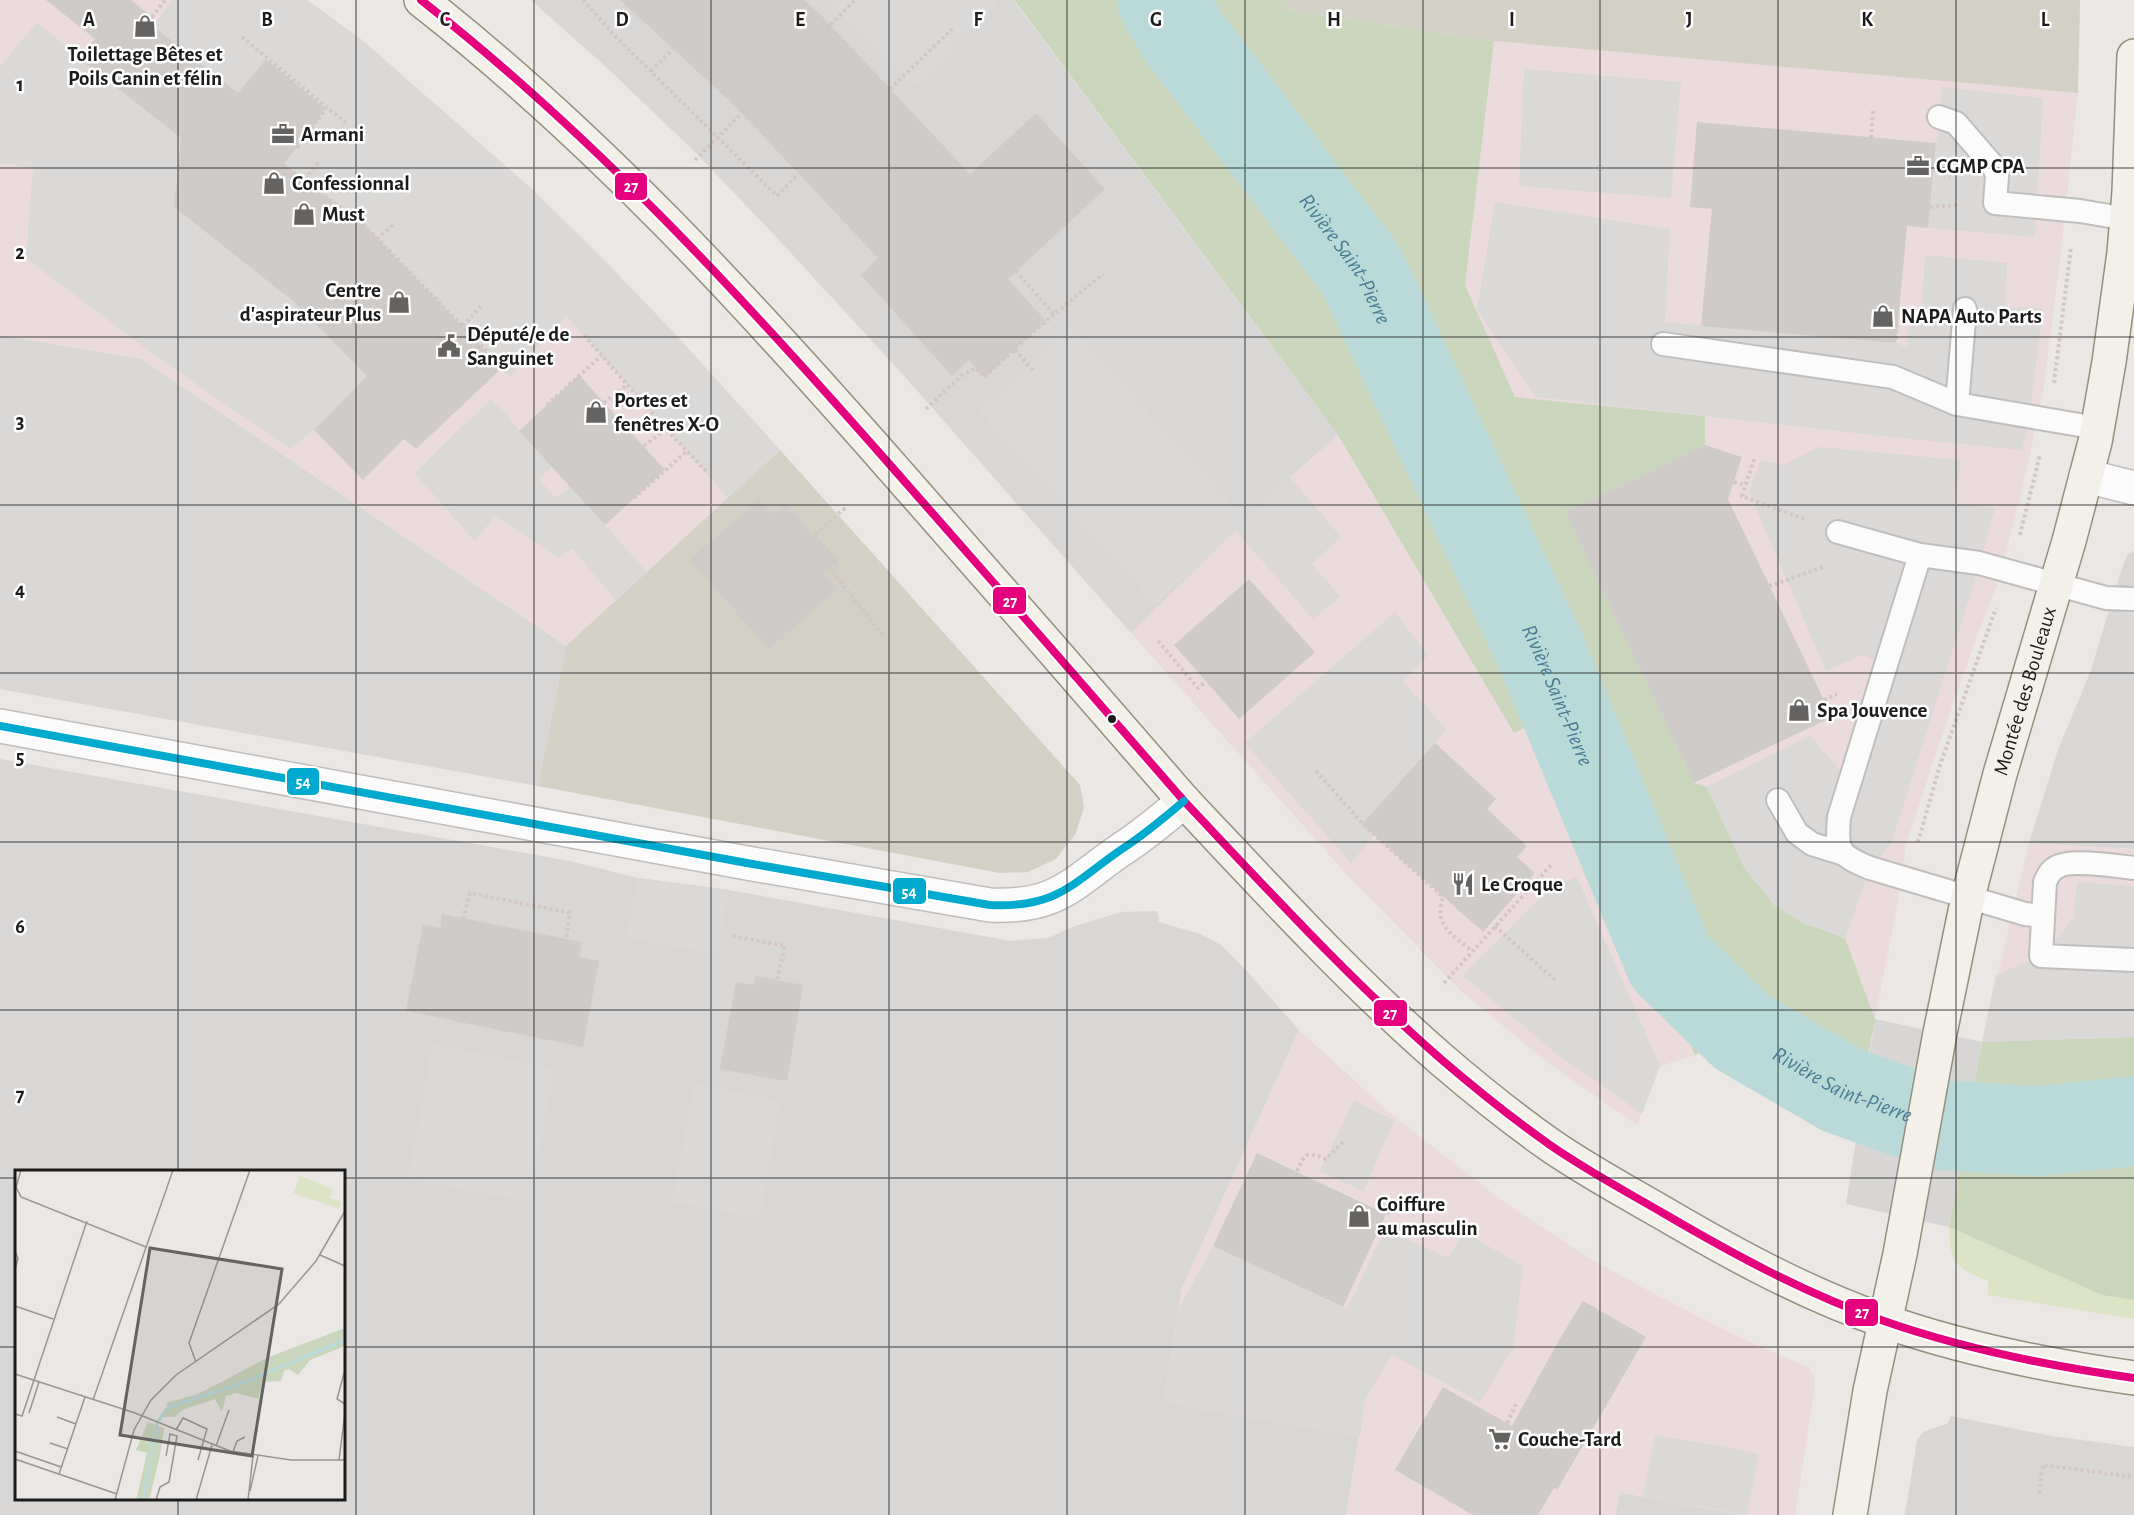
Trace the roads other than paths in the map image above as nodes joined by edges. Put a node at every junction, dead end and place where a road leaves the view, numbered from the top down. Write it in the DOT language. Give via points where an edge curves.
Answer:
graph roads {
  1 [pos="421,0"];
  2 [pos="2134,56"];
  3 [pos="1939,117"];
  4 [pos="2127,219"];
  5 [pos="1965,309"];
  6 [pos="1663,344"];
  7 [pos="1957,404"];
  8 [pos="2097,428"];
  9 [pos="2086,476"];
  10 [pos="2134,488"];
  11 [pos="1838,532"];
  12 [pos="1920,555"];
  13 [pos="2056,585"];
  14 [pos="2134,599"];
  15 [pos="0,726"];
  16 [pos="1778,800"];
  17 [pos="1184,801"];
  18 [pos="1842,853"];
  19 [pos="2134,868"];
  20 [pos="1968,897"];
  21 [pos="2043,916"];
  22 [pos="2134,960"];
  23 [pos="1886,1322"];
  24 [pos="2134,1378"];
  25 [pos="1850,1515"];
  1 -- 17 [label="main road" via="601,156 718,274"];
  2 -- 4 [label="main road, Montée des Bouleaux"];
  3 -- 4 [label="lane" via="1956,123 1994,167 1998,176 1995,203"];
  4 -- 8 [label="main road, Montée des Bouleaux"];
  5 -- 7 [label="lane"];
  6 -- 7 [label="lane" via="1893,377"];
  7 -- 8 [label="lane"];
  8 -- 9 [label="main road, Montée des Bouleaux"];
  9 -- 10 [label="street"];
  9 -- 13 [label="main road, Montée des Bouleaux"];
  11 -- 12 [label="lane"];
  12 -- 13 [label="lane" via="1979,563"];
  12 -- 18 [label="lane" via="1839,818"];
  13 -- 14 [label="lane" via="2106,598"];
  13 -- 20 [label="main road, Montée des Bouleaux"];
  15 -- 17 [label="street" via="990,905 1023,904 1059,894 1135,842"];
  16 -- 18 [label="lane" via="1797,833 1812,844"];
  17 -- 23 [label="main road" via="1369,994 1444,1062 1534,1133 1611,1184 1733,1253 1832,1302"];
  18 -- 20 [label="lane" via="1870,868"];
  19 -- 21 [label="lane" via="2059,865 2050,871 2045,882"];
  20 -- 21 [label="lane"];
  20 -- 23 [label="main road, Montée des Bouleaux"];
  21 -- 22 [label="lane" via="2041,956"];
  23 -- 24 [label="main road" via="2016,1357"];
  23 -- 25 [label="main road, Montée des Bouleaux" via="1870,1391"];
}
